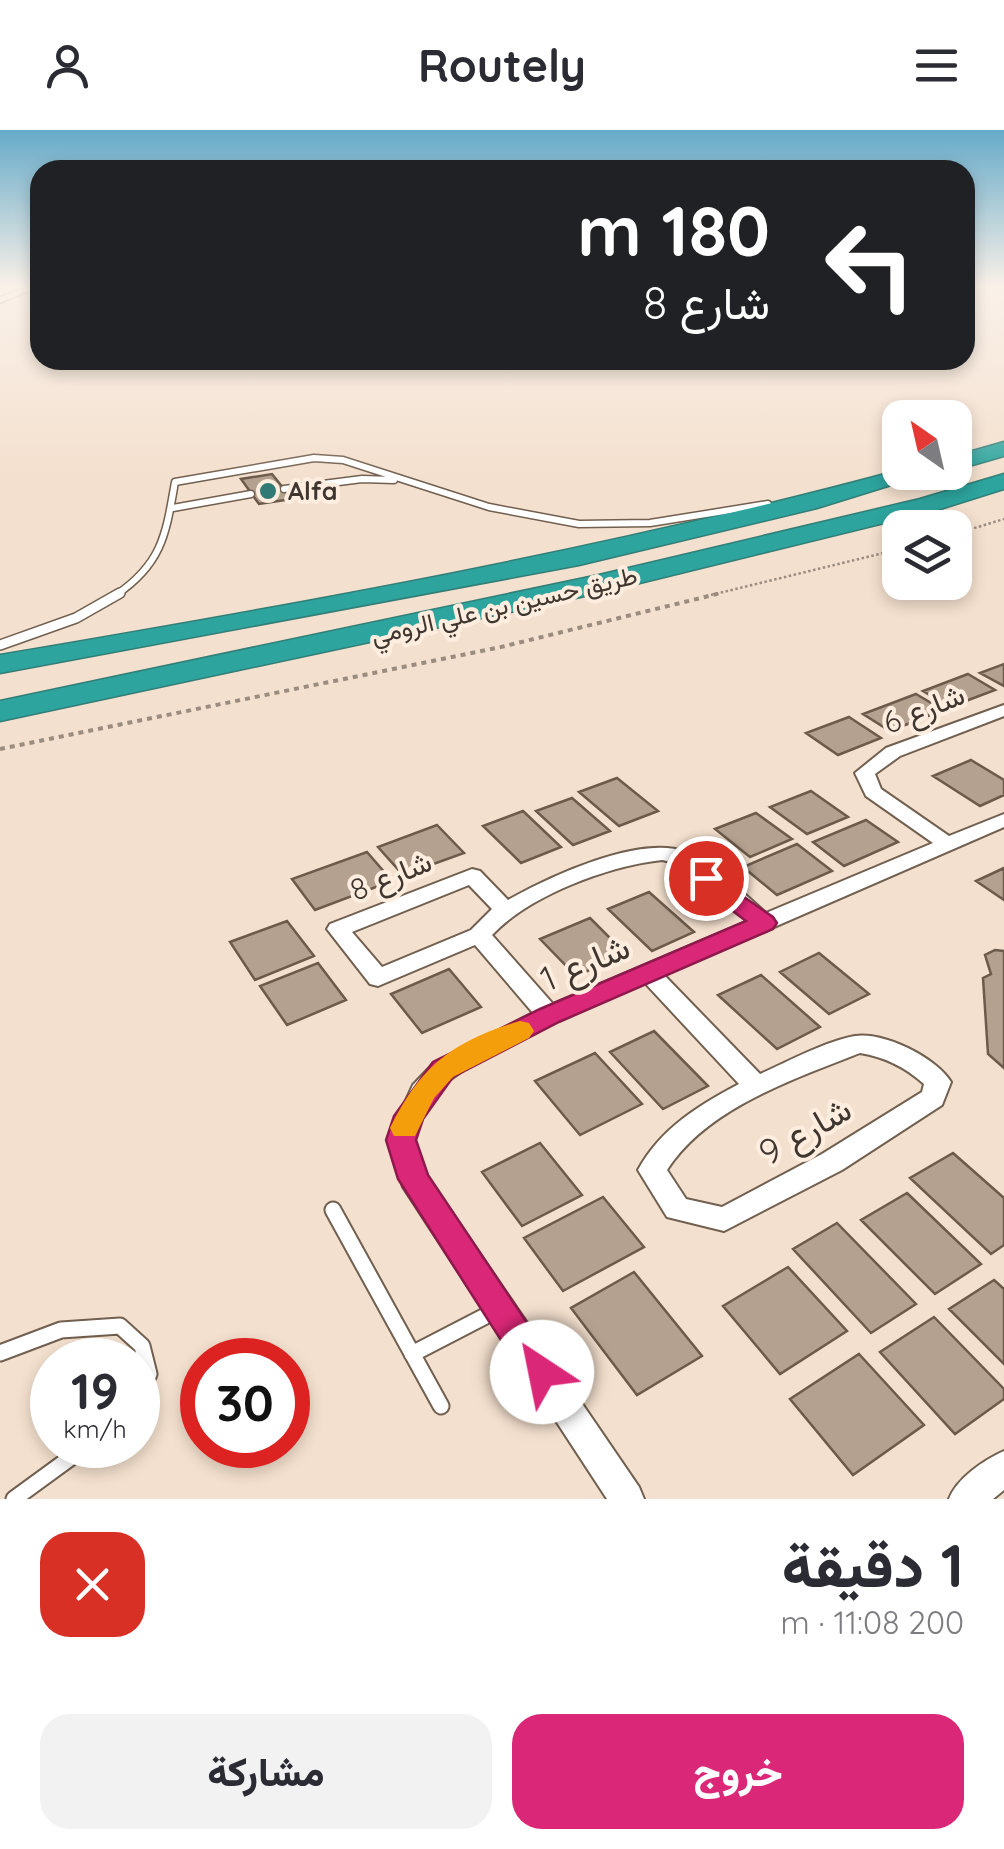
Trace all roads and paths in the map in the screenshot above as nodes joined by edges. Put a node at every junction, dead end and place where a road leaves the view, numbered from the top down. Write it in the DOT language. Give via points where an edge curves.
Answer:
graph roads {
  1 [pos="1004,449"];
  2 [pos="972,458"];
  3 [pos="1004,481"];
  4 [pos="410,482"];
  5 [pos="882,483"];
  6 [pos="882,483"];
  7 [pos="284,489"];
  8 [pos="252,494"];
  9 [pos="174,508"];
  10 [pos="1004,520"];
  11 [pos="972,529"];
  12 [pos="882,553"];
  13 [pos="0,645"];
  14 [pos="255,660"];
  15 [pos="0,664"];
  16 [pos="0,697"];
  17 [pos="1004,710"];
  18 [pos="0,711"];
  19 [pos="0,749"];
  20 [pos="1004,820"];
  21 [pos="950,845"];
  22 [pos="506,910"];
  23 [pos="764,923"];
  24 [pos="479,935"];
  25 [pos="648,973"];
  26 [pos="549,1016"];
  27 [pos="756,1085"];
  28 [pos="333,1210"];
  29 [pos="500,1309"];
  30 [pos="39,1338"];
  31 [pos="133,1338"];
  32 [pos="30,1342"];
  33 [pos="0,1353"];
  34 [pos="412,1354"];
  35 [pos="441,1406"];
  36 [pos="56,1468"];
  37 [pos="1004,1468"];
  38 [pos="14,1499"];
  39 [pos="626,1499"];
  40 [pos="966,1499"];
  1 -- 2 [label="highway"];
  3 -- 14 [label="highway, طريق حسين بن علي الرومي" via="599,584"];
  4 -- 5 [label="lane" via="577,524 684,520"];
  4 -- 7 [label="lane" via="362,479"];
  4 -- 9 [label="lane" via="343,460 314,458 181,478"];
  6 -- 15 [label="highway, طريق حسين بن علي الرومي" via="454,581"];
  8 -- 9 [label="lane"];
  9 -- 13 [label="lane" via="168,532 130,588 85,614"];
  10 -- 11 [label="path"];
  12 -- 19 [label="path" via="501,647"];
  14 -- 16 [label="highway"];
  14 -- 18 [label="highway, طريق حسين بن علي الرومي"];
  17 -- 21 [label="street, شارع 6" via="893,752 865,774 873,792"];
  20 -- 21 [label="street, شارع 1"];
  21 -- 23 [label="street, شارع 1"];
  22 -- 23 [label="street, شارع 8" via="561,884 658,853 677,856"];
  22 -- 24 [label="street, شارع 8"];
  22 -- 24 [label="street, شارع 8" via="472,876 338,929 378,978"];
  23 -- 25 [label="street, شارع 1"];
  24 -- 26 [label="street"];
  25 -- 26 [label="street, شارع 1"];
  25 -- 27 [label="street, شارع 9"];
  26 -- 29 [label="street, شارع 1" via="443,1070 422,1092 401,1140 413,1179"];
  27 -- 27 [label="street, شارع 9" via="858,1044 885,1046 938,1082 933,1098 724,1219 677,1209 652,1170 661,1149"];
  28 -- 34 [label="lane"];
  29 -- 34 [label="lane"];
  29 -- 39 [label="street, شارع 1"];
  30 -- 31 [label="lane" via="120,1326"];
  32 -- 33 [label="lane"];
  34 -- 35 [label="lane"];
  36 -- 38 [label="lane"];
  37 -- 40 [label="street"];
}
